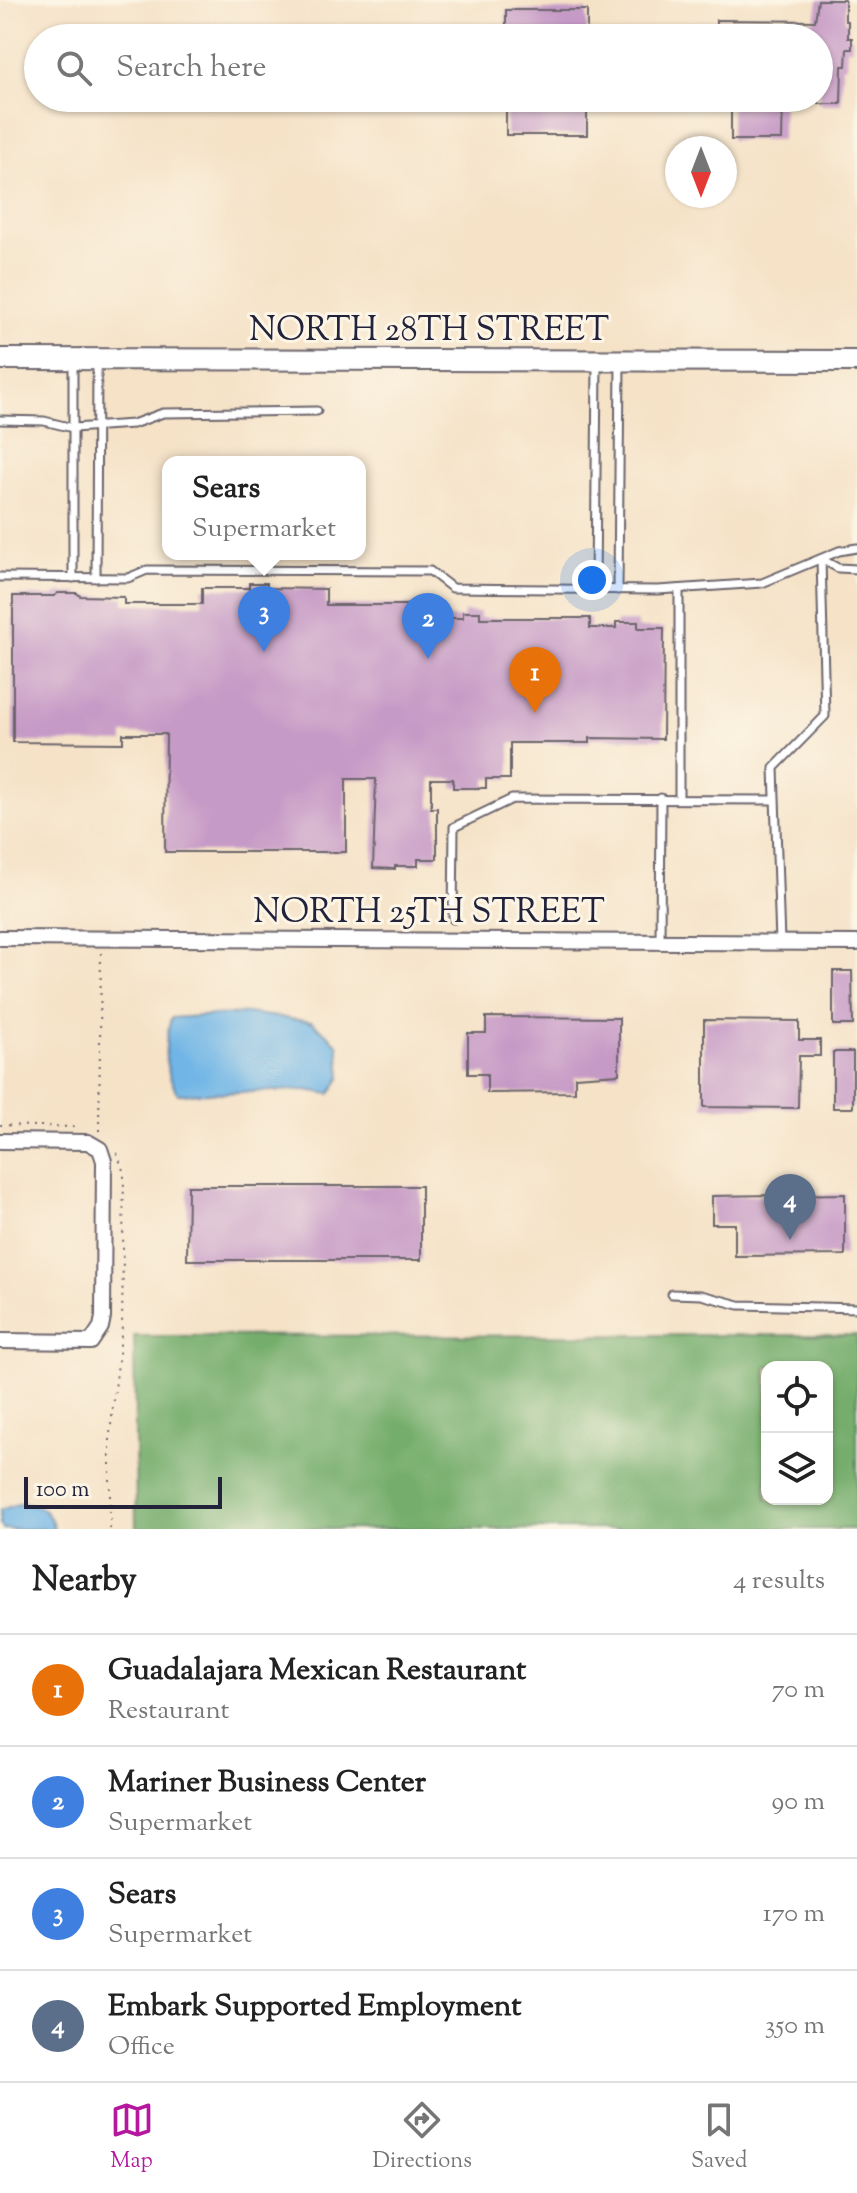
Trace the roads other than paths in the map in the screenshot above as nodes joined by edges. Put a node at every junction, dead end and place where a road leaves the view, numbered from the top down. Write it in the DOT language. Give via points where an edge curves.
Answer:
graph roads {
  1 [pos="0,359"];
  2 [pos="73,359"];
  3 [pos="97,359"];
  4 [pos="597,360"];
  5 [pos="620,360"];
  6 [pos="857,361"];
  7 [pos="317,411"];
  8 [pos="0,420"];
  9 [pos="97,427"];
  10 [pos="73,428"];
  11 [pos="857,548"];
  12 [pos="821,559"];
  13 [pos="857,569"];
  14 [pos="0,577"];
  15 [pos="73,578"];
  16 [pos="96,578"];
  17 [pos="595,589"];
  18 [pos="679,589"];
  19 [pos="618,590"];
  20 [pos="661,798"];
  21 [pos="679,798"];
  22 [pos="774,800"];
  23 [pos="453,919"];
  24 [pos="0,938"];
  25 [pos="660,941"];
  26 [pos="780,942"];
  27 [pos="857,943"];
  28 [pos="0,1141"];
  29 [pos="672,1294"];
  30 [pos="857,1308"];
  31 [pos="0,1341"];
  1 -- 2 [label="main road, NORTH 28TH STREET"];
  2 -- 3 [label="main road, NORTH 28TH STREET"];
  2 -- 10 [label="lane"];
  3 -- 4 [label="main road, NORTH 28TH STREET"];
  3 -- 9 [label="lane"];
  4 -- 5 [label="main road, NORTH 28TH STREET"];
  4 -- 17 [label="lane"];
  5 -- 6 [label="main road, NORTH 28TH STREET"];
  5 -- 19 [label="lane"];
  7 -- 9 [label="lane" via="163,413 133,424"];
  8 -- 10 [label="lane"];
  9 -- 10 [label="lane"];
  9 -- 16 [label="lane"];
  10 -- 15 [label="lane"];
  11 -- 12 [label="lane"];
  12 -- 13 [label="lane" via="838,568"];
  12 -- 18 [label="lane" via="762,583"];
  12 -- 22 [label="lane" via="825,716 774,768"];
  14 -- 15 [label="lane"];
  15 -- 16 [label="lane"];
  16 -- 17 [label="lane" via="128,578 147,570 430,571 452,588"];
  17 -- 19 [label="lane"];
  18 -- 19 [label="lane"];
  18 -- 21 [label="lane"];
  20 -- 21 [label="lane"];
  20 -- 23 [label="lane" via="512,799 454,827"];
  20 -- 25 [label="lane"];
  21 -- 22 [label="lane"];
  22 -- 26 [label="lane"];
  24 -- 25 [label="street, NORTH 25TH STREET"];
  25 -- 26 [label="street, NORTH 25TH STREET"];
  26 -- 27 [label="street, NORTH 25TH STREET"];
  28 -- 31 [label="street" via="75,1141 97,1146 104,1161 101,1327 91,1342"];
  29 -- 30 [label="lane" via="739,1305"];
}
